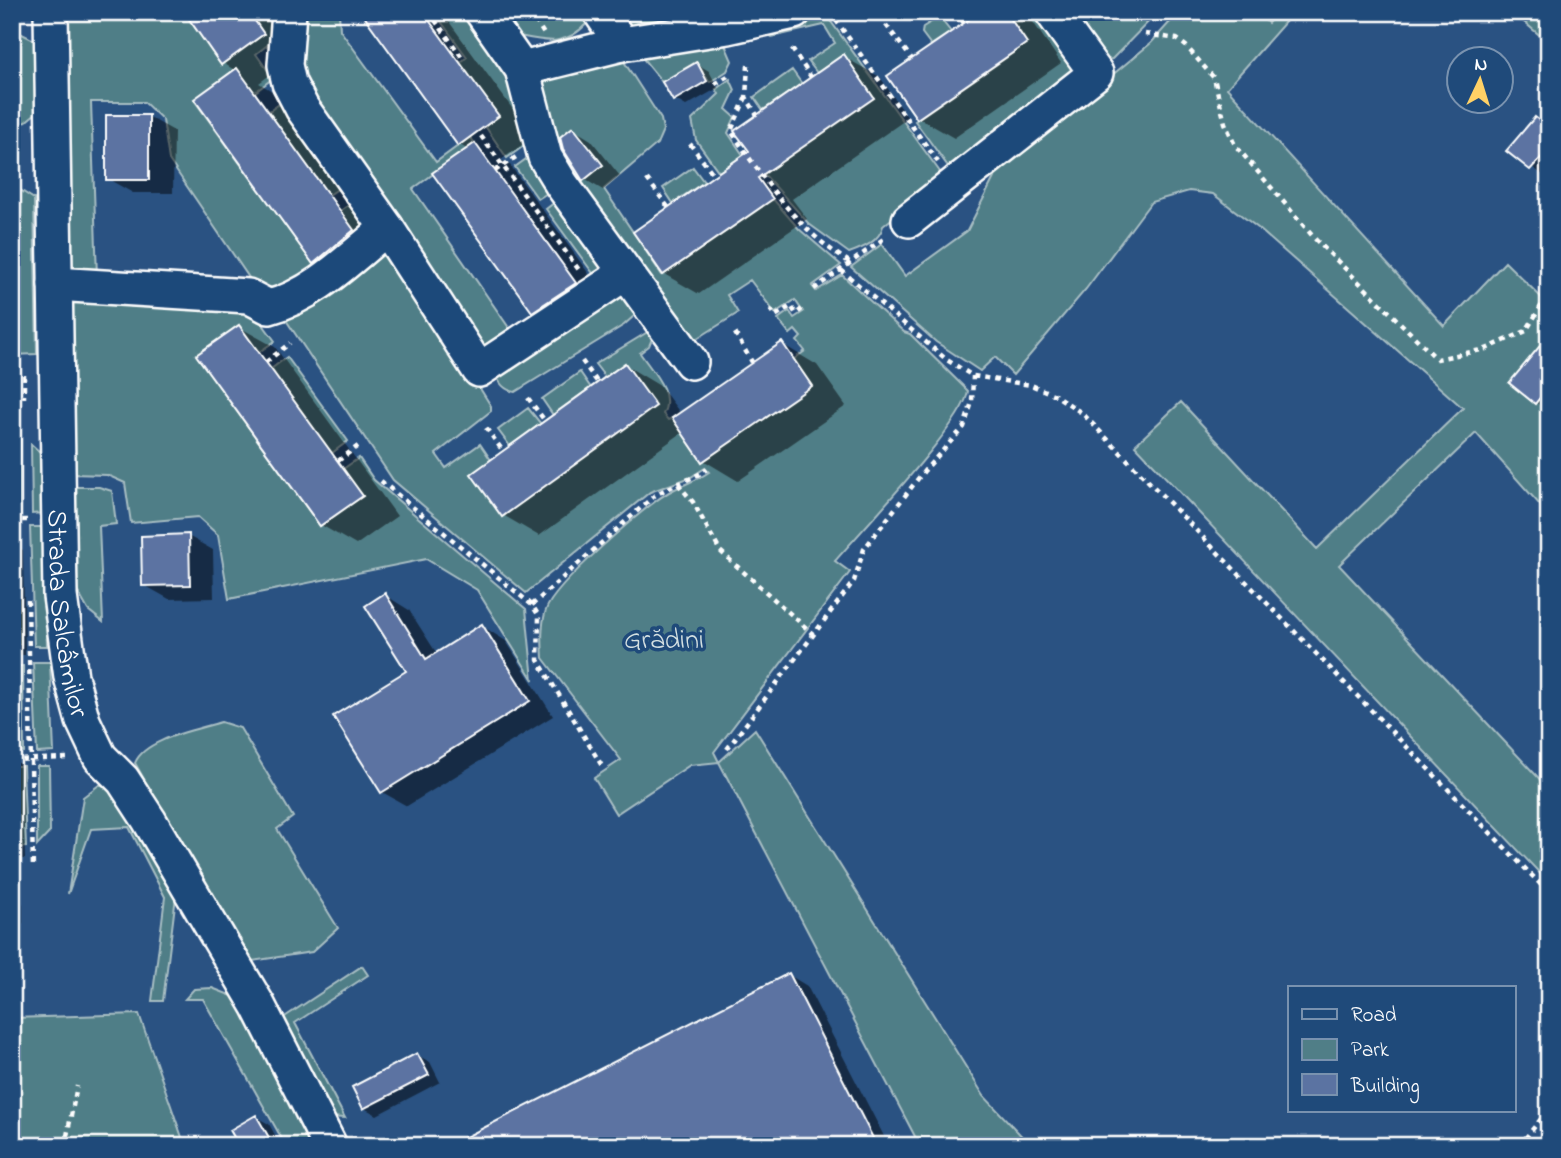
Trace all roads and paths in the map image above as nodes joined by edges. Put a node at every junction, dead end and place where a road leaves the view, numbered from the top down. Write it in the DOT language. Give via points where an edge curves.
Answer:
graph roads {
  1 [pos="51,12"];
  2 [pos="289,12"];
  3 [pos="429,12"];
  4 [pos="482,12"];
  5 [pos="600,12"];
  6 [pos="794,12"];
  7 [pos="830,12"];
  8 [pos="900,12"];
  9 [pos="957,12"];
  10 [pos="1052,12"];
  11 [pos="906,19"];
  12 [pos="964,23"];
  13 [pos="886,25"];
  14 [pos="1145,34"];
  15 [pos="622,44"];
  16 [pos="792,48"];
  17 [pos="462,57"];
  18 [pos="912,59"];
  19 [pos="748,65"];
  20 [pos="522,69"];
  21 [pos="731,74"];
  22 [pos="811,77"];
  23 [pos="715,84"];
  24 [pos="746,97"];
  25 [pos="757,115"];
  26 [pos="481,136"];
  27 [pos="690,144"];
  28 [pos="934,157"];
  29 [pos="503,166"];
  30 [pos="495,171"];
  31 [pos="714,175"];
  32 [pos="647,179"];
  33 [pos="668,207"];
  34 [pos="909,220"];
  35 [pos="387,228"];
  36 [pos="560,243"];
  37 [pos="552,249"];
  38 [pos="851,263"];
  39 [pos="841,270"];
  40 [pos="626,273"];
  41 [pos="55,284"];
  42 [pos="814,289"];
  43 [pos="596,293"];
  44 [pos="1549,293"];
  45 [pos="770,309"];
  46 [pos="802,310"];
  47 [pos="735,333"];
  48 [pos="290,343"];
  49 [pos="582,361"];
  50 [pos="266,362"];
  51 [pos="691,362"];
  52 [pos="752,362"];
  53 [pos="24,375"];
  54 [pos="973,376"];
  55 [pos="598,383"];
  56 [pos="528,398"];
  57 [pos="24,401"];
  58 [pos="545,421"];
  59 [pos="486,428"];
  60 [pos="358,446"];
  61 [pos="503,451"];
  62 [pos="338,461"];
  63 [pos="707,469"];
  64 [pos="381,481"];
  65 [pos="678,484"];
  66 [pos="26,507"];
  67 [pos="27,533"];
  68 [pos="28,587"];
  69 [pos="532,605"];
  70 [pos="813,634"];
  71 [pos="727,749"];
  72 [pos="100,757"];
  73 [pos="31,759"];
  74 [pos="12,760"];
  75 [pos="602,766"];
  76 [pos="33,870"];
  77 [pos="1549,893"];
  78 [pos="77,1086"];
  79 [pos="1549,1109"];
  80 [pos="65,1146"];
  81 [pos="330,1146"];
  82 [pos="1519,1146"];
  1 -- 41 [label="street, Strada Salcâmilor"];
  2 -- 35 [label="street" via="285,65 289,83"];
  3 -- 17 [label="path"];
  4 -- 20 [label="street"];
  5 -- 15 [label="street"];
  6 -- 15 [label="street"];
  7 -- 28 [label="path"];
  8 -- 11 [label="path"];
  9 -- 12 [label="path"];
  10 -- 34 [label="street" via="1096,73"];
  13 -- 18 [label="path"];
  14 -- 44 [label="path" via="1177,39 1214,78 1235,145 1316,240 1437,359 1486,349 1526,331"];
  15 -- 20 [label="street"];
  16 -- 22 [label="path"];
  19 -- 24 [label="path"];
  20 -- 40 [label="street" via="545,157"];
  21 -- 23 [label="path"];
  24 -- 25 [label="path"];
  24 -- 38 [label="path" via="731,131 785,206 832,252"];
  26 -- 29 [label="path"];
  27 -- 31 [label="path"];
  29 -- 30 [label="path"];
  29 -- 36 [label="path"];
  32 -- 33 [label="path"];
  34 -- 38 [label="path"];
  35 -- 41 [label="street" via="319,282 290,301 269,307 248,296"];
  35 -- 43 [label="street" via="478,370"];
  36 -- 37 [label="path"];
  36 -- 43 [label="path"];
  38 -- 39 [label="path"];
  39 -- 42 [label="path"];
  39 -- 54 [label="path" via="947,360"];
  40 -- 43 [label="street"];
  40 -- 51 [label="street"];
  41 -- 72 [label="street, Strada Salcâmilor" via="60,596 71,677 83,721"];
  45 -- 46 [label="path" via="775,316 791,306 796,314"];
  47 -- 52 [label="path"];
  48 -- 50 [label="path"];
  49 -- 55 [label="path"];
  53 -- 57 [label="path"];
  54 -- 70 [label="path" via="972,402 964,427 864,549 854,581"];
  54 -- 77 [label="path" via="1055,395 1082,413"];
  56 -- 58 [label="path"];
  59 -- 61 [label="path"];
  60 -- 62 [label="path"];
  63 -- 65 [label="path"];
  64 -- 69 [label="path"];
  65 -- 69 [label="path" via="654,496"];
  65 -- 70 [label="path" via="720,551"];
  66 -- 67 [label="path"];
  68 -- 73 [label="path"];
  69 -- 75 [label="path" via="539,615 538,660"];
  70 -- 71 [label="path"];
  72 -- 73 [label="path"];
  72 -- 81 [label="street, Strada Salcâmilor" via="123,780 149,820 258,1005"];
  73 -- 74 [label="path"];
  73 -- 76 [label="path"];
  78 -- 80 [label="path"];
  79 -- 82 [label="path"];
}
